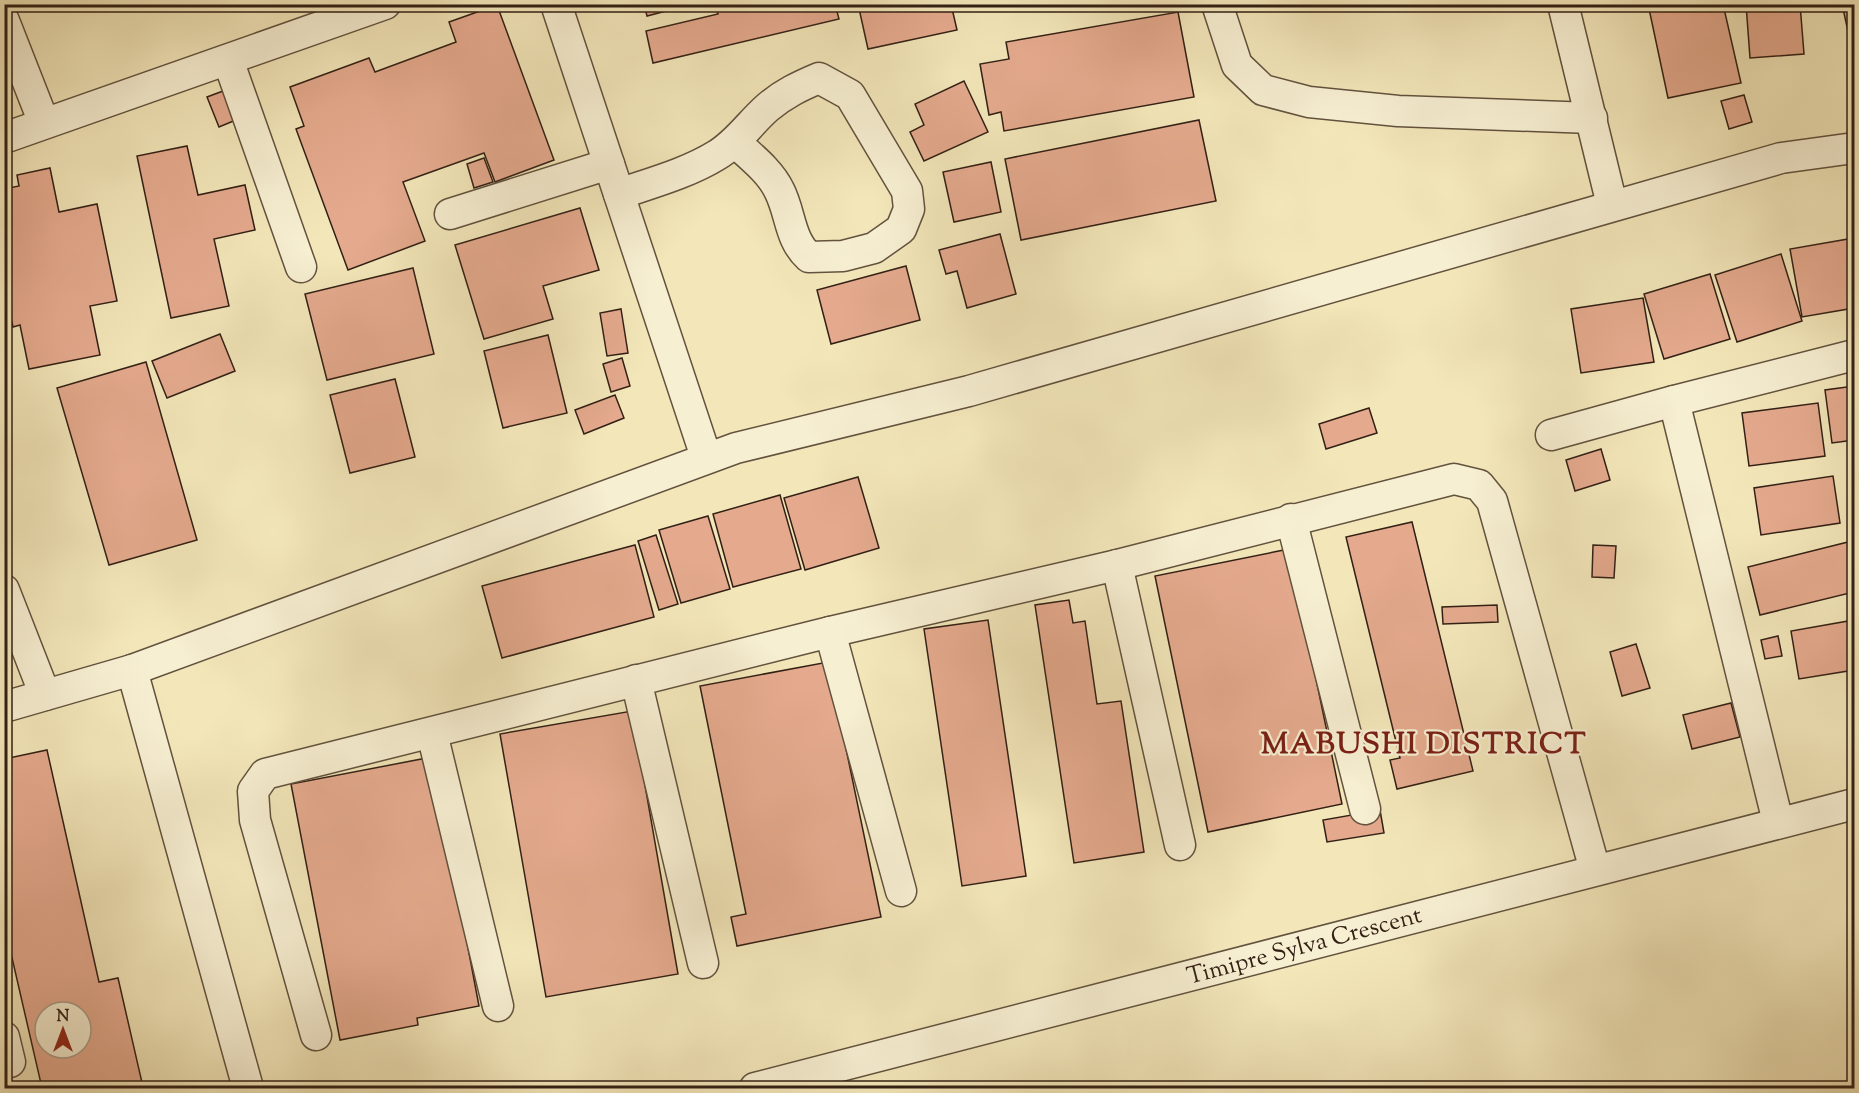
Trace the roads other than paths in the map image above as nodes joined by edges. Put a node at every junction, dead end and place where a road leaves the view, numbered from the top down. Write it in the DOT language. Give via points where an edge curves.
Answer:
graph roads {
  1 [pos="385,4"];
  2 [pos="556,4"];
  3 [pos="1217,4"];
  4 [pos="1563,4"];
  5 [pos="4,21"];
  6 [pos="228,60"];
  7 [pos="1592,118"];
  8 [pos="45,123"];
  9 [pos="4,138"];
  10 [pos="735,142"];
  11 [pos="1854,148"];
  12 [pos="609,164"];
  13 [pos="619,194"];
  14 [pos="1612,205"];
  15 [pos="450,214"];
  16 [pos="301,267"];
  17 [pos="1854,355"];
  18 [pos="1674,401"];
  19 [pos="1551,435"];
  20 [pos="706,457"];
  21 [pos="1291,519"];
  22 [pos="1116,565"];
  23 [pos="4,590"];
  24 [pos="830,632"];
  25 [pos="132,670"];
  26 [pos="636,680"];
  27 [pos="45,695"];
  28 [pos="4,706"];
  29 [pos="432,733"];
  30 [pos="1854,804"];
  31 [pos="1365,809"];
  32 [pos="1778,822"];
  33 [pos="1180,845"];
  34 [pos="1595,870"];
  35 [pos="901,891"];
  36 [pos="703,963"];
  37 [pos="498,1006"];
  38 [pos="316,1035"];
  39 [pos="248,1089"];
  40 [pos="755,1089"];
  1 -- 6 [label="street"];
  2 -- 12 [label="street"];
  3 -- 7 [label="street" via="1237,65 1263,90 1309,102 1398,111"];
  4 -- 7 [label="street"];
  5 -- 8 [label="street"];
  6 -- 8 [label="street"];
  6 -- 16 [label="street"];
  7 -- 14 [label="street"];
  8 -- 9 [label="street"];
  10 -- 10 [label="street" via="792,89 819,78 849,95 907,191 909,210 901,229 874,248 843,256 809,257 797,246 779,189"];
  10 -- 13 [label="street" via="676,175"];
  11 -- 14 [label="street" via="1781,158"];
  12 -- 13 [label="street"];
  12 -- 15 [label="street"];
  13 -- 20 [label="street"];
  14 -- 20 [label="street" via="981,388"];
  17 -- 18 [label="street"];
  18 -- 19 [label="street"];
  18 -- 32 [label="street"];
  20 -- 25 [label="street"];
  21 -- 22 [label="street"];
  21 -- 31 [label="street"];
  21 -- 34 [label="street" via="1454,479 1479,485 1492,501"];
  22 -- 24 [label="street"];
  22 -- 33 [label="street"];
  23 -- 27 [label="street"];
  24 -- 26 [label="street"];
  24 -- 35 [label="street"];
  25 -- 27 [label="street"];
  25 -- 39 [label="street"];
  26 -- 29 [label="street"];
  26 -- 36 [label="street"];
  27 -- 28 [label="street"];
  29 -- 37 [label="street"];
  29 -- 38 [label="street" via="265,774 253,791 255,820"];
  30 -- 32 [label="street, Timipre Sylva Crescent"];
  32 -- 34 [label="street, Timipre Sylva Crescent"];
  34 -- 40 [label="street, Timipre Sylva Crescent"];
}
